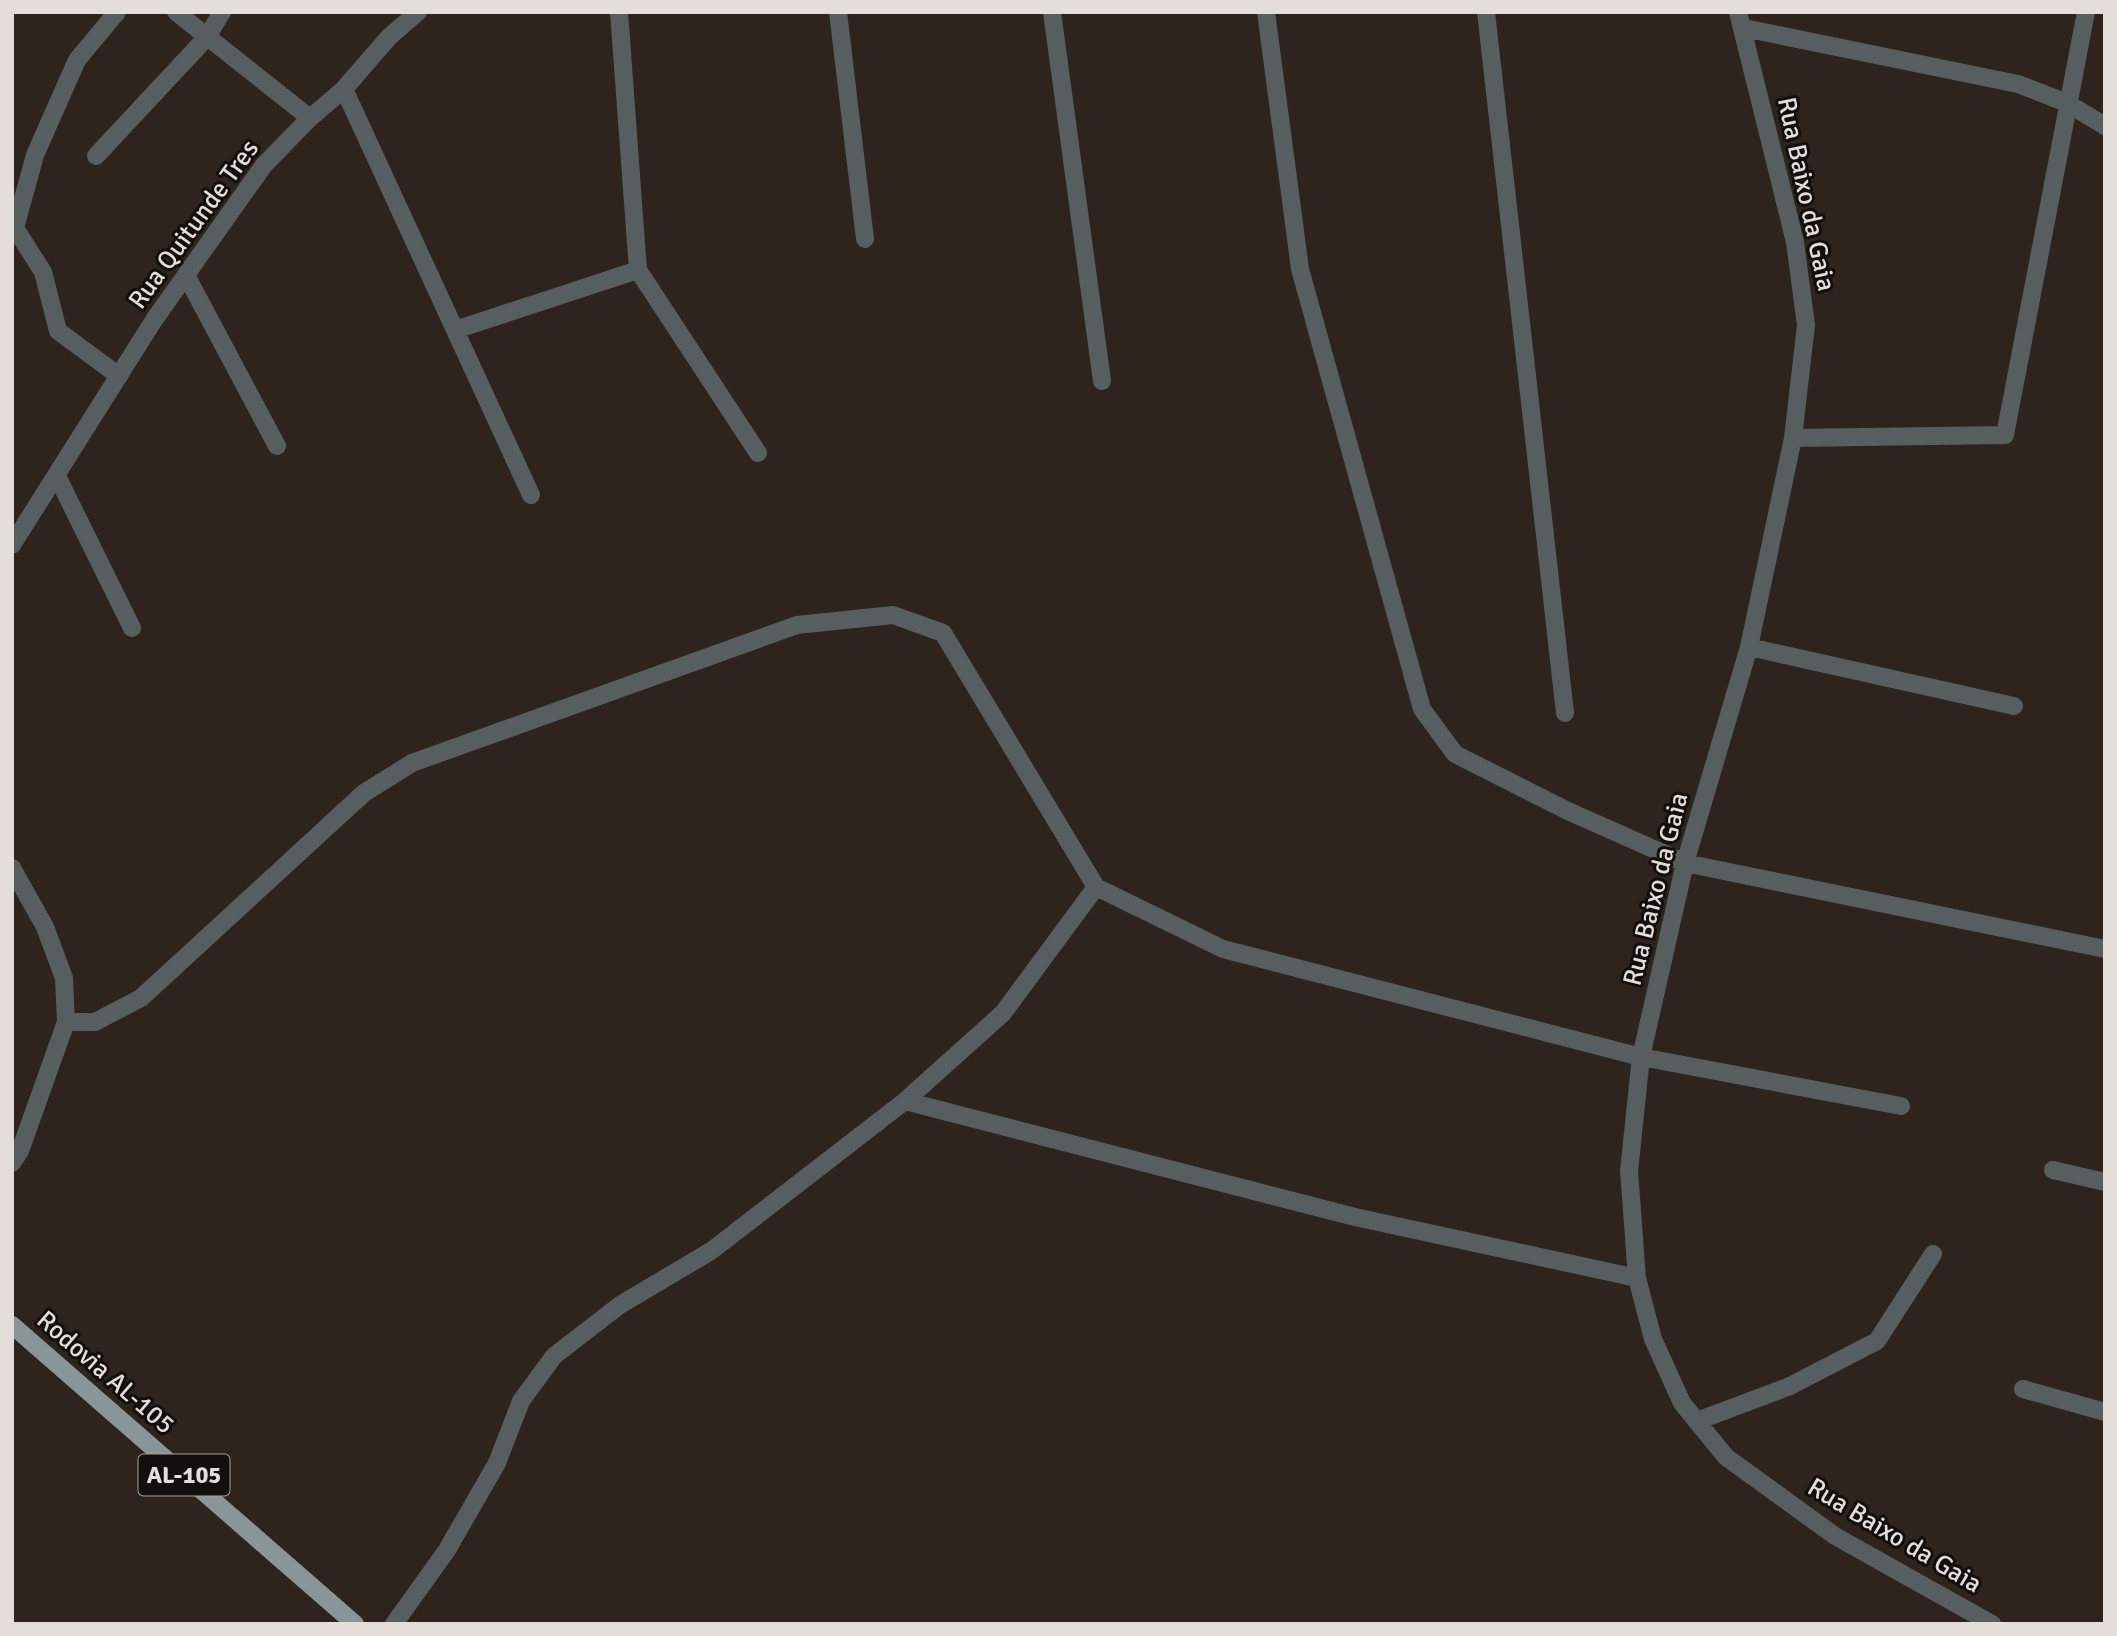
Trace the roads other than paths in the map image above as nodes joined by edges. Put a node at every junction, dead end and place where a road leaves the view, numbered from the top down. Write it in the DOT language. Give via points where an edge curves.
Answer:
graph roads {
  1 [pos="117,12"];
  2 [pos="176,12"];
  3 [pos="222,12"];
  4 [pos="418,12"];
  5 [pos="619,12"];
  6 [pos="838,12"];
  7 [pos="1052,12"];
  8 [pos="1266,12"];
  9 [pos="1486,12"];
  10 [pos="2086,12"];
  11 [pos="1741,20"];
  12 [pos="208,37"];
  13 [pos="344,89"];
  14 [pos="2067,103"];
  15 [pos="310,118"];
  16 [pos="2105,126"];
  17 [pos="96,156"];
  18 [pos="865,239"];
  19 [pos="638,270"];
  20 [pos="186,275"];
  21 [pos="455,330"];
  22 [pos="119,376"];
  23 [pos="1102,381"];
  24 [pos="1793,438"];
  25 [pos="277,446"];
  26 [pos="758,453"];
  27 [pos="57,476"];
  28 [pos="531,495"];
  29 [pos="12,545"];
  30 [pos="132,628"];
  31 [pos="1749,647"];
  32 [pos="2014,706"];
  33 [pos="1565,713"];
  34 [pos="1685,863"];
  35 [pos="12,868"];
  36 [pos="1096,887"];
  37 [pos="2105,949"];
  38 [pos="66,1022"];
  39 [pos="1640,1057"];
  40 [pos="905,1101"];
  41 [pos="1901,1106"];
  42 [pos="12,1163"];
  43 [pos="2053,1170"];
  44 [pos="2105,1182"];
  45 [pos="1933,1254"];
  46 [pos="1637,1278"];
  47 [pos="12,1325"];
  48 [pos="2022,1389"];
  49 [pos="2105,1412"];
  50 [pos="1697,1421"];
  51 [pos="355,1624"];
  52 [pos="394,1624"];
  53 [pos="1992,1624"];
  1 -- 22 [label="street" via="77,60 35,155 15,228 43,272 58,331"];
  2 -- 12 [label="street"];
  3 -- 12 [label="street"];
  4 -- 13 [label="street, Rua Quitunde Tres" via="389,37"];
  5 -- 19 [label="street"];
  6 -- 18 [label="street"];
  7 -- 23 [label="street"];
  8 -- 34 [label="street" via="1300,269 1422,709 1455,754"];
  9 -- 33 [label="street"];
  10 -- 14 [label="street"];
  11 -- 14 [label="street" via="2018,84"];
  11 -- 24 [label="street, Rua Baixo da Gaia" via="1795,242 1804,312"];
  12 -- 15 [label="street"];
  12 -- 17 [label="street"];
  13 -- 15 [label="street, Rua Quitunde Tres"];
  13 -- 21 [label="street"];
  14 -- 16 [label="street"];
  14 -- 24 [label="street" via="2005,435"];
  15 -- 20 [label="street, Rua Quitunde Tres" via="264,164"];
  19 -- 21 [label="street"];
  19 -- 26 [label="street"];
  20 -- 22 [label="street, Rua Quitunde Tres"];
  20 -- 25 [label="street"];
  21 -- 28 [label="street"];
  22 -- 27 [label="street, Rua Quitunde Tres"];
  24 -- 31 [label="street, Rua Baixo da Gaia"];
  27 -- 29 [label="street, Rua Quitunde Tres"];
  27 -- 30 [label="street"];
  31 -- 32 [label="street"];
  31 -- 34 [label="street, Rua Baixo da Gaia"];
  34 -- 37 [label="street"];
  34 -- 39 [label="street, Rua Baixo da Gaia"];
  35 -- 38 [label="street" via="45,927 64,978"];
  36 -- 38 [label="street" via="943,633 893,615 797,625 411,763 364,793 141,998 95,1022"];
  36 -- 39 [label="street" via="1223,949"];
  36 -- 40 [label="street" via="1003,1013"];
  38 -- 42 [label="street"];
  39 -- 41 [label="street"];
  39 -- 46 [label="street, Rua Baixo da Gaia" via="1629,1171"];
  40 -- 46 [label="street" via="1355,1217"];
  40 -- 52 [label="street" via="711,1251 620,1305 554,1356 521,1401 497,1463 447,1550"];
  43 -- 44 [label="street"];
  45 -- 50 [label="street" via="1877,1341 1790,1386"];
  46 -- 50 [label="street, Rua Baixo da Gaia" via="1653,1339 1682,1403"];
  47 -- 51 [label="main road, Rodovia AL-105 / AL-105"];
  48 -- 49 [label="street"];
  50 -- 53 [label="street, Rua Baixo da Gaia" via="1726,1457 1835,1536"];
}
